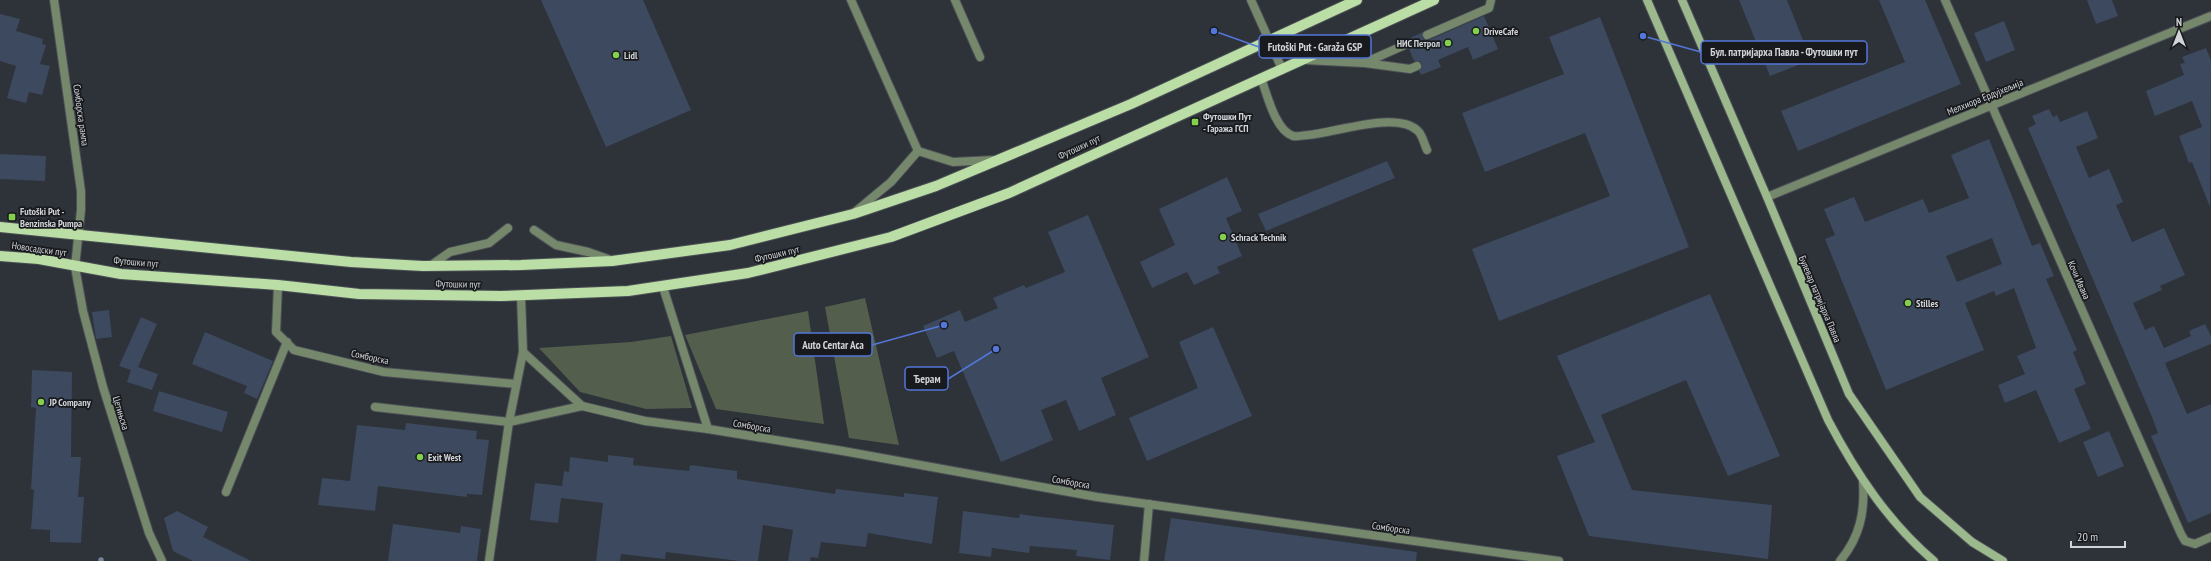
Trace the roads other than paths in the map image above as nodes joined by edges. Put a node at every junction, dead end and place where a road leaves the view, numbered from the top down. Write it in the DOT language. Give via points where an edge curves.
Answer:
graph roads {
  1 [pos="54,0"];
  2 [pos="851,0"];
  3 [pos="955,0"];
  4 [pos="1251,0"];
  5 [pos="1357,0"];
  6 [pos="1434,0"];
  7 [pos="1492,0"];
  8 [pos="1647,0"];
  9 [pos="1682,0"];
  10 [pos="1945,0"];
  11 [pos="2211,16"];
  12 [pos="1427,35"];
  13 [pos="1268,40"];
  14 [pos="1407,44"];
  15 [pos="980,57"];
  16 [pos="1305,60"];
  17 [pos="1364,63"];
  18 [pos="1417,66"];
  19 [pos="1282,69"];
  20 [pos="1261,78"];
  21 [pos="1991,106"];
  22 [pos="1426,150"];
  23 [pos="918,151"];
  24 [pos="1000,160"];
  25 [pos="1767,197"];
  26 [pos="853,214"];
  27 [pos="0,227"];
  28 [pos="508,228"];
  29 [pos="534,230"];
  30 [pos="78,234"];
  31 [pos="0,256"];
  32 [pos="612,261"];
  33 [pos="430,266"];
  34 [pos="75,267"];
  35 [pos="278,285"];
  36 [pos="663,287"];
  37 [pos="521,296"];
  38 [pos="287,342"];
  39 [pos="524,352"];
  40 [pos="516,384"];
  41 [pos="582,406"];
  42 [pos="375,407"];
  43 [pos="509,422"];
  44 [pos="708,429"];
  45 [pos="1863,482"];
  46 [pos="226,492"];
  47 [pos="1149,504"];
  48 [pos="2211,537"];
  49 [pos="162,561"];
  50 [pos="489,561"];
  51 [pos="1144,561"];
  52 [pos="1559,561"];
  53 [pos="1840,561"];
  54 [pos="1934,561"];
  55 [pos="2003,561"];
  1 -- 30 [label="street, Сомборска рампа" via="81,191"];
  2 -- 23 [label="street"];
  3 -- 15 [label="street"];
  4 -- 13 [label="street"];
  5 -- 13 [label="main road, Футошки пут"];
  6 -- 16 [label="main road, Футошки пут"];
  7 -- 12 [label="street" via="1489,8"];
  8 -- 45 [label="main road" via="1828,420"];
  9 -- 25 [label="main road, Булевар патријарха Павла"];
  10 -- 21 [label="street, Кочи Ивана"];
  11 -- 21 [label="street, Мелхиора Ердујхељија"];
  13 -- 19 [label="street"];
  13 -- 24 [label="main road, Футошки пут" via="1131,104"];
  14 -- 17 [label="street"];
  16 -- 17 [label="street"];
  16 -- 19 [label="main road, Футошки пут"];
  17 -- 18 [label="street" via="1410,69"];
  19 -- 20 [label="main road, Футошки пут"];
  20 -- 22 [label="street" via="1276,119 1284,130 1293,136 1316,135 1371,124 1399,123 1412,126 1418,131"];
  20 -- 36 [label="main road, Футошки пут" via="1009,193 891,237 748,273"];
  21 -- 25 [label="street, Мелхиора Ердујхељија"];
  21 -- 48 [label="street, Кочи Ивана" via="2181,534 2185,541 2195,544"];
  23 -- 24 [label="street" via="953,162"];
  23 -- 26 [label="street" via="891,182"];
  24 -- 26 [label="main road, Футошки пут" via="936,186"];
  25 -- 55 [label="main road, Булевар патријарха Павла" via="1849,394 1920,497 1972,542"];
  26 -- 32 [label="main road, Футошки пут" via="730,245"];
  27 -- 30 [label="main road, Новосадски пут"];
  28 -- 33 [label="street" via="489,244 450,252"];
  29 -- 32 [label="street" via="556,245 588,252"];
  30 -- 33 [label="main road, Футошки пут" via="351,262"];
  30 -- 34 [label="street, Сомборска рампа"];
  31 -- 34 [label="main road, Новосадски пут" via="39,259"];
  32 -- 33 [label="main road, Футошки пут"];
  34 -- 35 [label="main road, Футошки пут" via="121,274"];
  34 -- 49 [label="street, Цетињска" via="83,311 103,387 149,534"];
  35 -- 37 [label="main road, Футошки пут" via="359,294"];
  35 -- 38 [label="street, Сомборска" via="276,332"];
  36 -- 37 [label="main road, Футошки пут"];
  36 -- 44 [label="street"];
  37 -- 39 [label="street"];
  38 -- 40 [label="street, Сомборска" via="294,350 384,372"];
  38 -- 46 [label="street"];
  39 -- 40 [label="street"];
  39 -- 41 [label="street, Сомборска"];
  40 -- 43 [label="street"];
  41 -- 43 [label="street, Сомборска"];
  41 -- 44 [label="street, Сомборска" via="645,421"];
  42 -- 43 [label="street, Сомборска"];
  43 -- 50 [label="street"];
  44 -- 47 [label="street, Сомборска"];
  45 -- 53 [label="street" via="1863,514 1859,529 1850,550"];
  45 -- 54 [label="main road" via="1910,541"];
  47 -- 51 [label="street"];
  47 -- 52 [label="street, Сомборска"];
}
